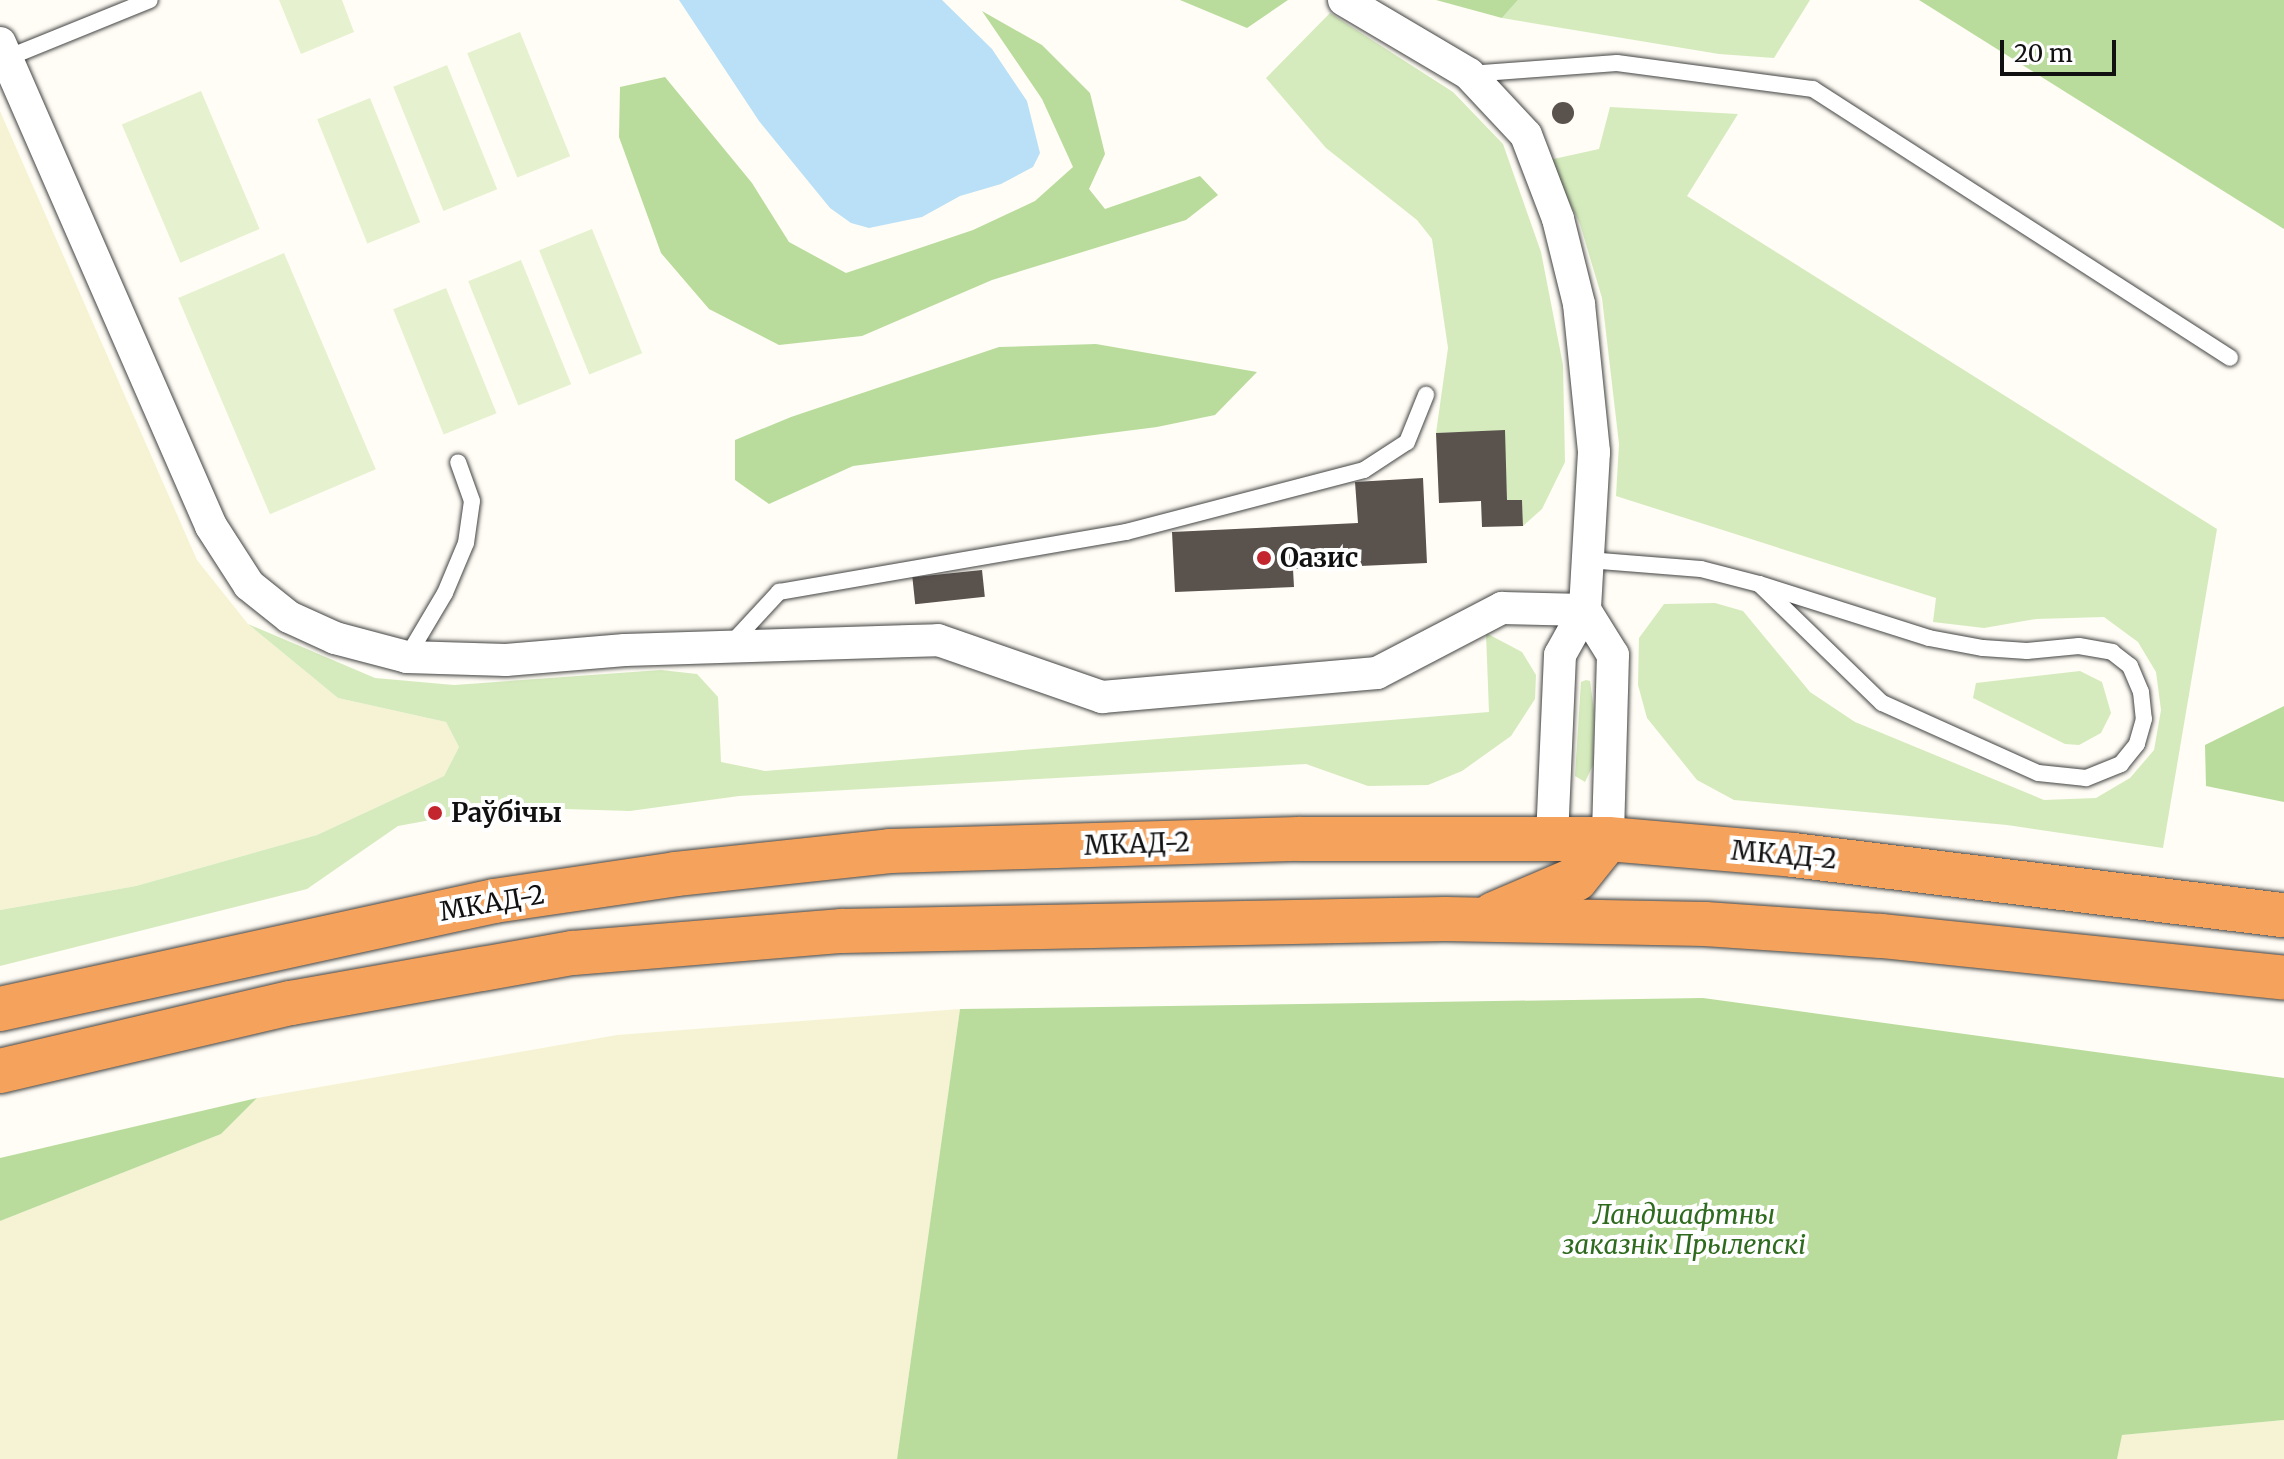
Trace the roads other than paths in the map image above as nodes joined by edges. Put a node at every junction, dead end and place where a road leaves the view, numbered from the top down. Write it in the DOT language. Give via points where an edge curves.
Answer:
graph roads {
  1 [pos="150,0"];
  2 [pos="1344,0"];
  3 [pos="4,50"];
  4 [pos="1469,74"];
  5 [pos="2230,358"];
  6 [pos="1426,395"];
  7 [pos="458,462"];
  8 [pos="1588,560"];
  9 [pos="1759,584"];
  10 [pos="1585,610"];
  11 [pos="728,647"];
  12 [pos="407,657"];
  13 [pos="1552,837"];
  14 [pos="1608,839"];
  15 [pos="1576,879"];
  16 [pos="2284,915"];
  17 [pos="1481,919"];
  18 [pos="1659,923"];
  19 [pos="2284,978"];
  20 [pos="0,1009"];
  21 [pos="0,1071"];
  1 -- 3 [label="lane"];
  2 -- 4 [label="street"];
  3 -- 12 [label="street" via="211,526 249,585 289,617 335,638"];
  4 -- 5 [label="lane" via="1617,63 1813,89"];
  4 -- 8 [label="street" via="1526,135 1558,219 1579,304 1594,452"];
  6 -- 11 [label="lane" via="1407,442 1364,470 1126,532 779,592"];
  7 -- 12 [label="lane" via="472,501 466,543 445,593"];
  8 -- 9 [label="lane" via="1701,569"];
  8 -- 10 [label="street"];
  9 -- 9 [label="lane" via="1882,703 2038,773 2086,778 2121,764 2137,744 2144,719 2141,692 2130,666 2112,652 2079,646 2027,651 1929,638"];
  10 -- 11 [label="street" via="1502,608 1377,673 1102,697 938,640"];
  10 -- 13 [label="street" via="1560,655"];
  10 -- 14 [label="street" via="1613,655"];
  11 -- 12 [label="street" via="506,660"];
  13 -- 14 [label="highway, МКАД-2"];
  13 -- 15 [label="highway"];
  13 -- 20 [label="highway, МКАД-2" via="890,851 691,872 494,901"];
  14 -- 15 [label="highway"];
  14 -- 16 [label="highway, МКАД-2" via="1793,855"];
  15 -- 17 [label="highway"];
  15 -- 18 [label="highway"];
  17 -- 18 [label="highway"];
  17 -- 21 [label="highway" via="842,931 573,953 291,1003"];
  18 -- 19 [label="highway" via="1881,936"];
}
